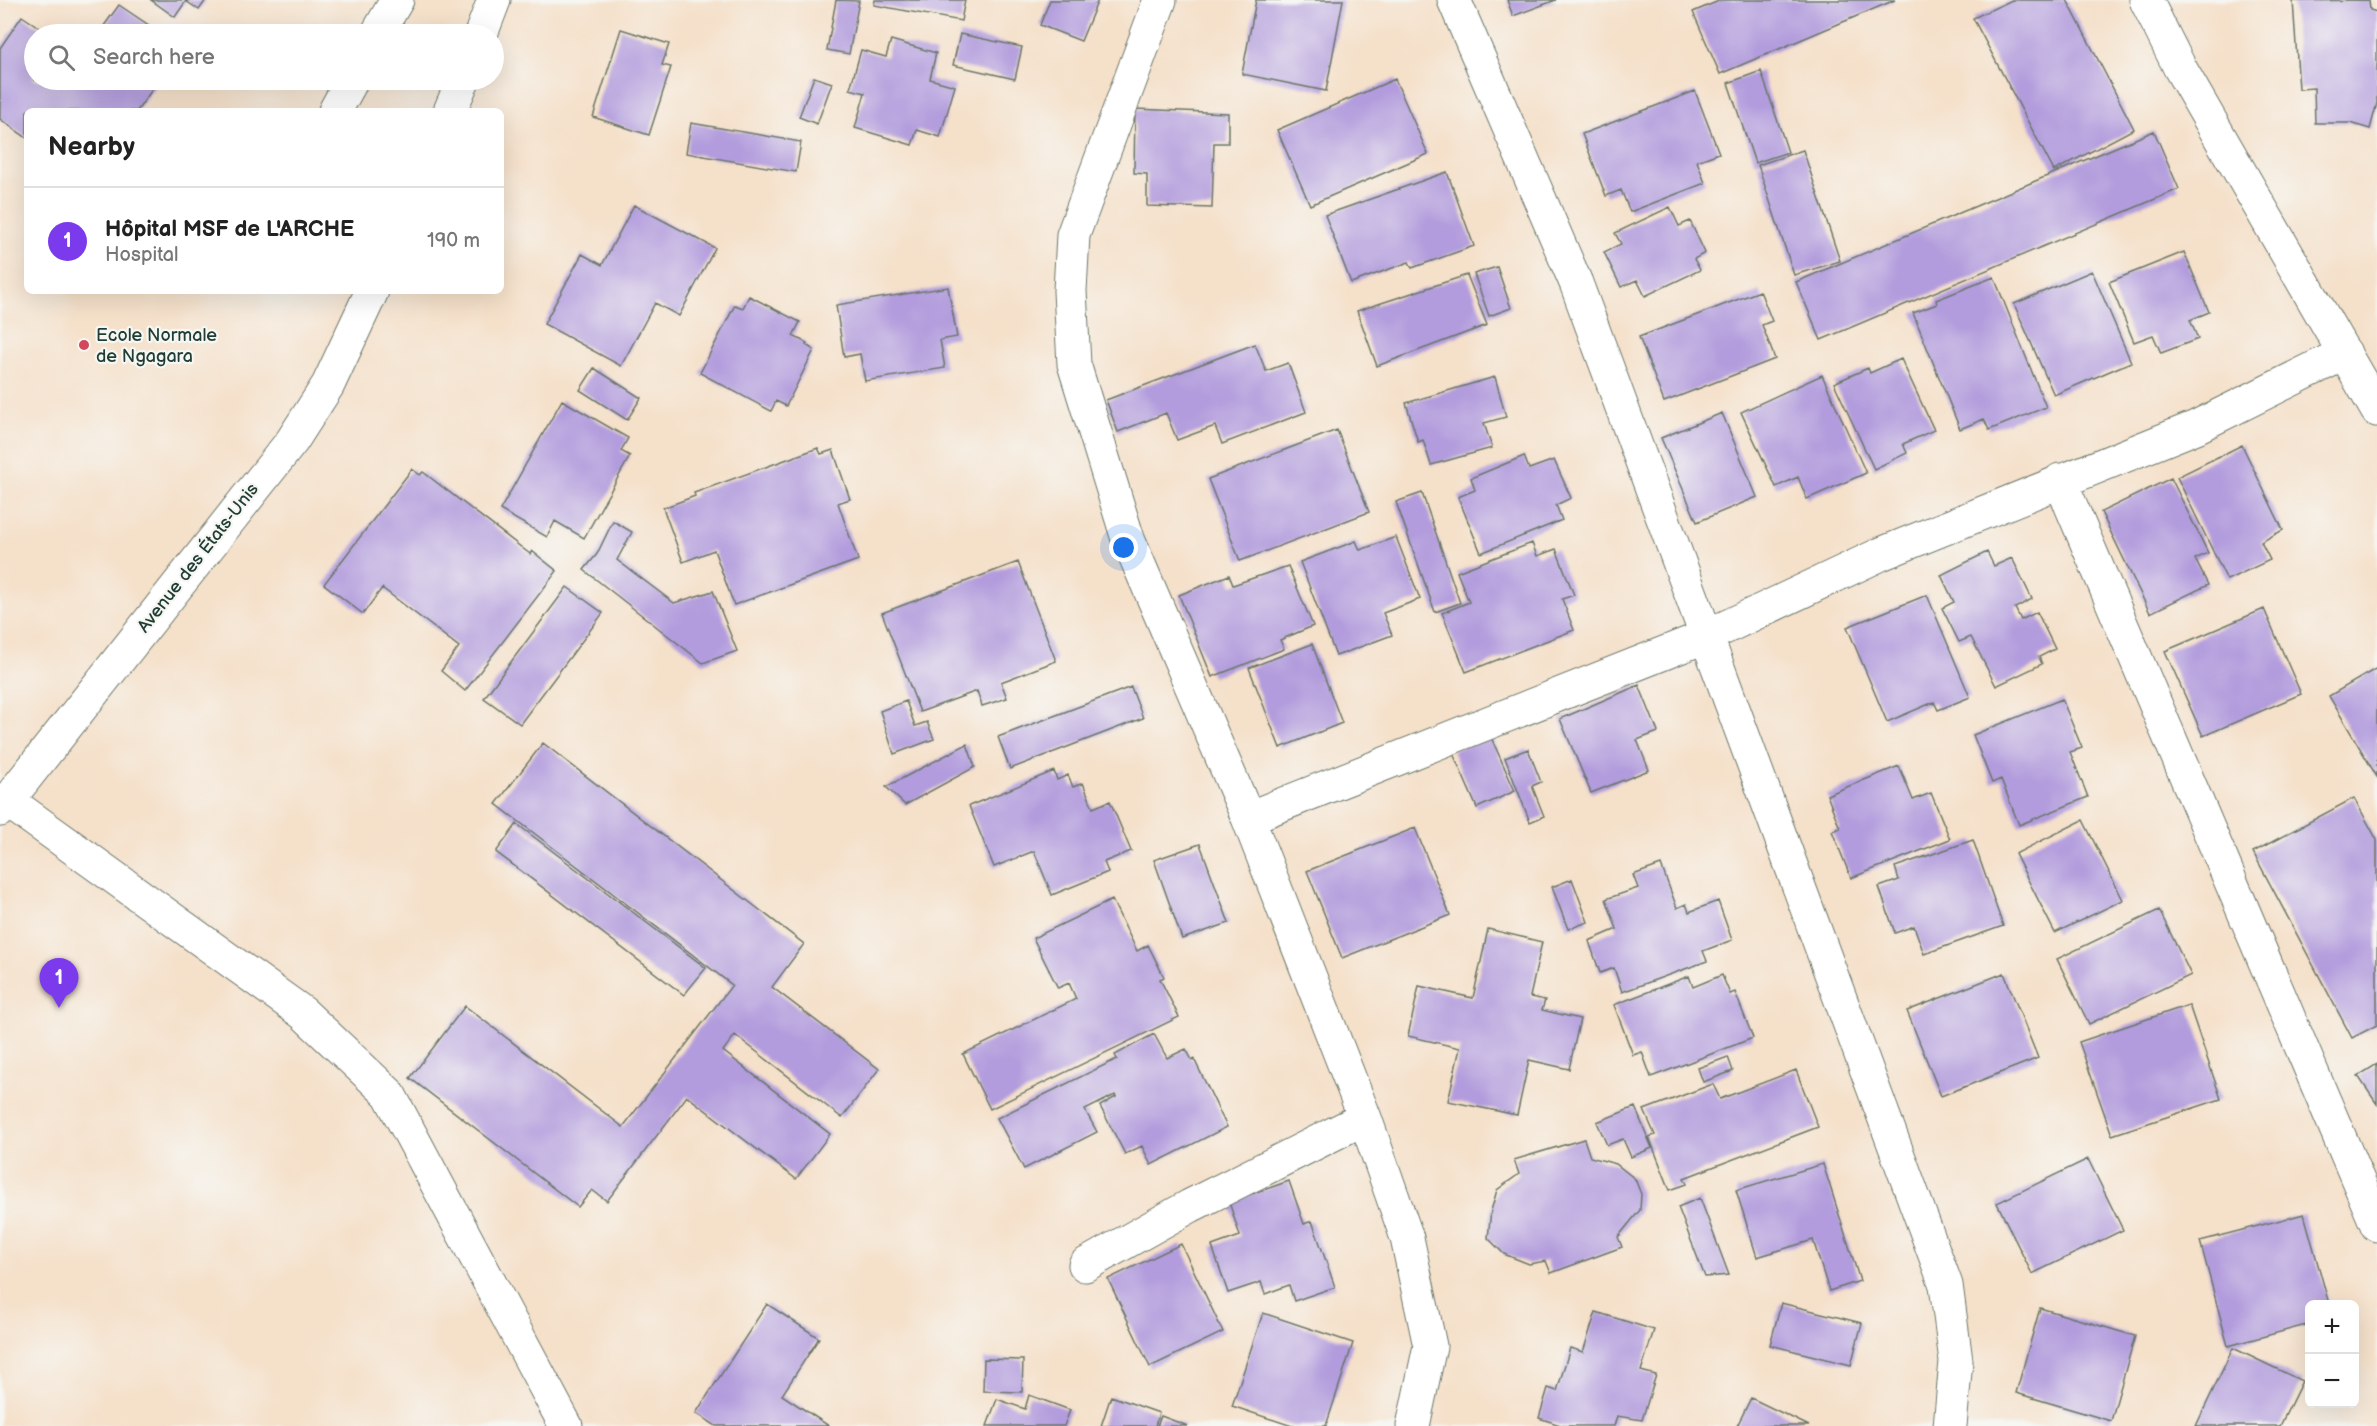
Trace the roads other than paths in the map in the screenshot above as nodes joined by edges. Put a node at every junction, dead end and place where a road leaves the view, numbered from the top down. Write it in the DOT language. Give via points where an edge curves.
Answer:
graph roads {
  1 [pos="397,0"];
  2 [pos="1160,0"];
  3 [pos="1454,0"];
  4 [pos="2146,0"];
  5 [pos="383,24"];
  6 [pos="347,90"];
  7 [pos="459,90"];
  8 [pos="337,108"];
  9 [pos="451,108"];
  10 [pos="371,294"];
  11 [pos="2345,353"];
  12 [pos="2377,410"];
  13 [pos="2060,480"];
  14 [pos="1707,636"];
  15 [pos="4,806"];
  16 [pos="1248,818"];
  17 [pos="1365,1118"];
  18 [pos="2377,1225"];
  19 [pos="1085,1265"];
  20 [pos="566,1426"];
  21 [pos="1413,1426"];
  22 [pos="1950,1426"];
  1 -- 5 [label="street"];
  2 -- 16 [label="street" via="1073,235 1070,291 1074,364 1128,539"];
  3 -- 14 [label="street" via="1576,283"];
  4 -- 11 [label="street" via="2180,68"];
  6 -- 8 [label="street"];
  7 -- 9 [label="street"];
  10 -- 15 [label="street, Avenue des États-Unis" via="328,385 292,441"];
  11 -- 12 [label="street"];
  11 -- 13 [label="street" via="2196,427"];
  13 -- 14 [label="street" via="1881,554"];
  13 -- 18 [label="street"];
  14 -- 16 [label="street"];
  14 -- 22 [label="street" via="1946,1285 1956,1361"];
  15 -- 20 [label="street" via="303,1013 389,1094"];
  16 -- 17 [label="street"];
  17 -- 19 [label="street" via="1190,1206"];
  17 -- 21 [label="street" via="1407,1238 1430,1346"];
}
